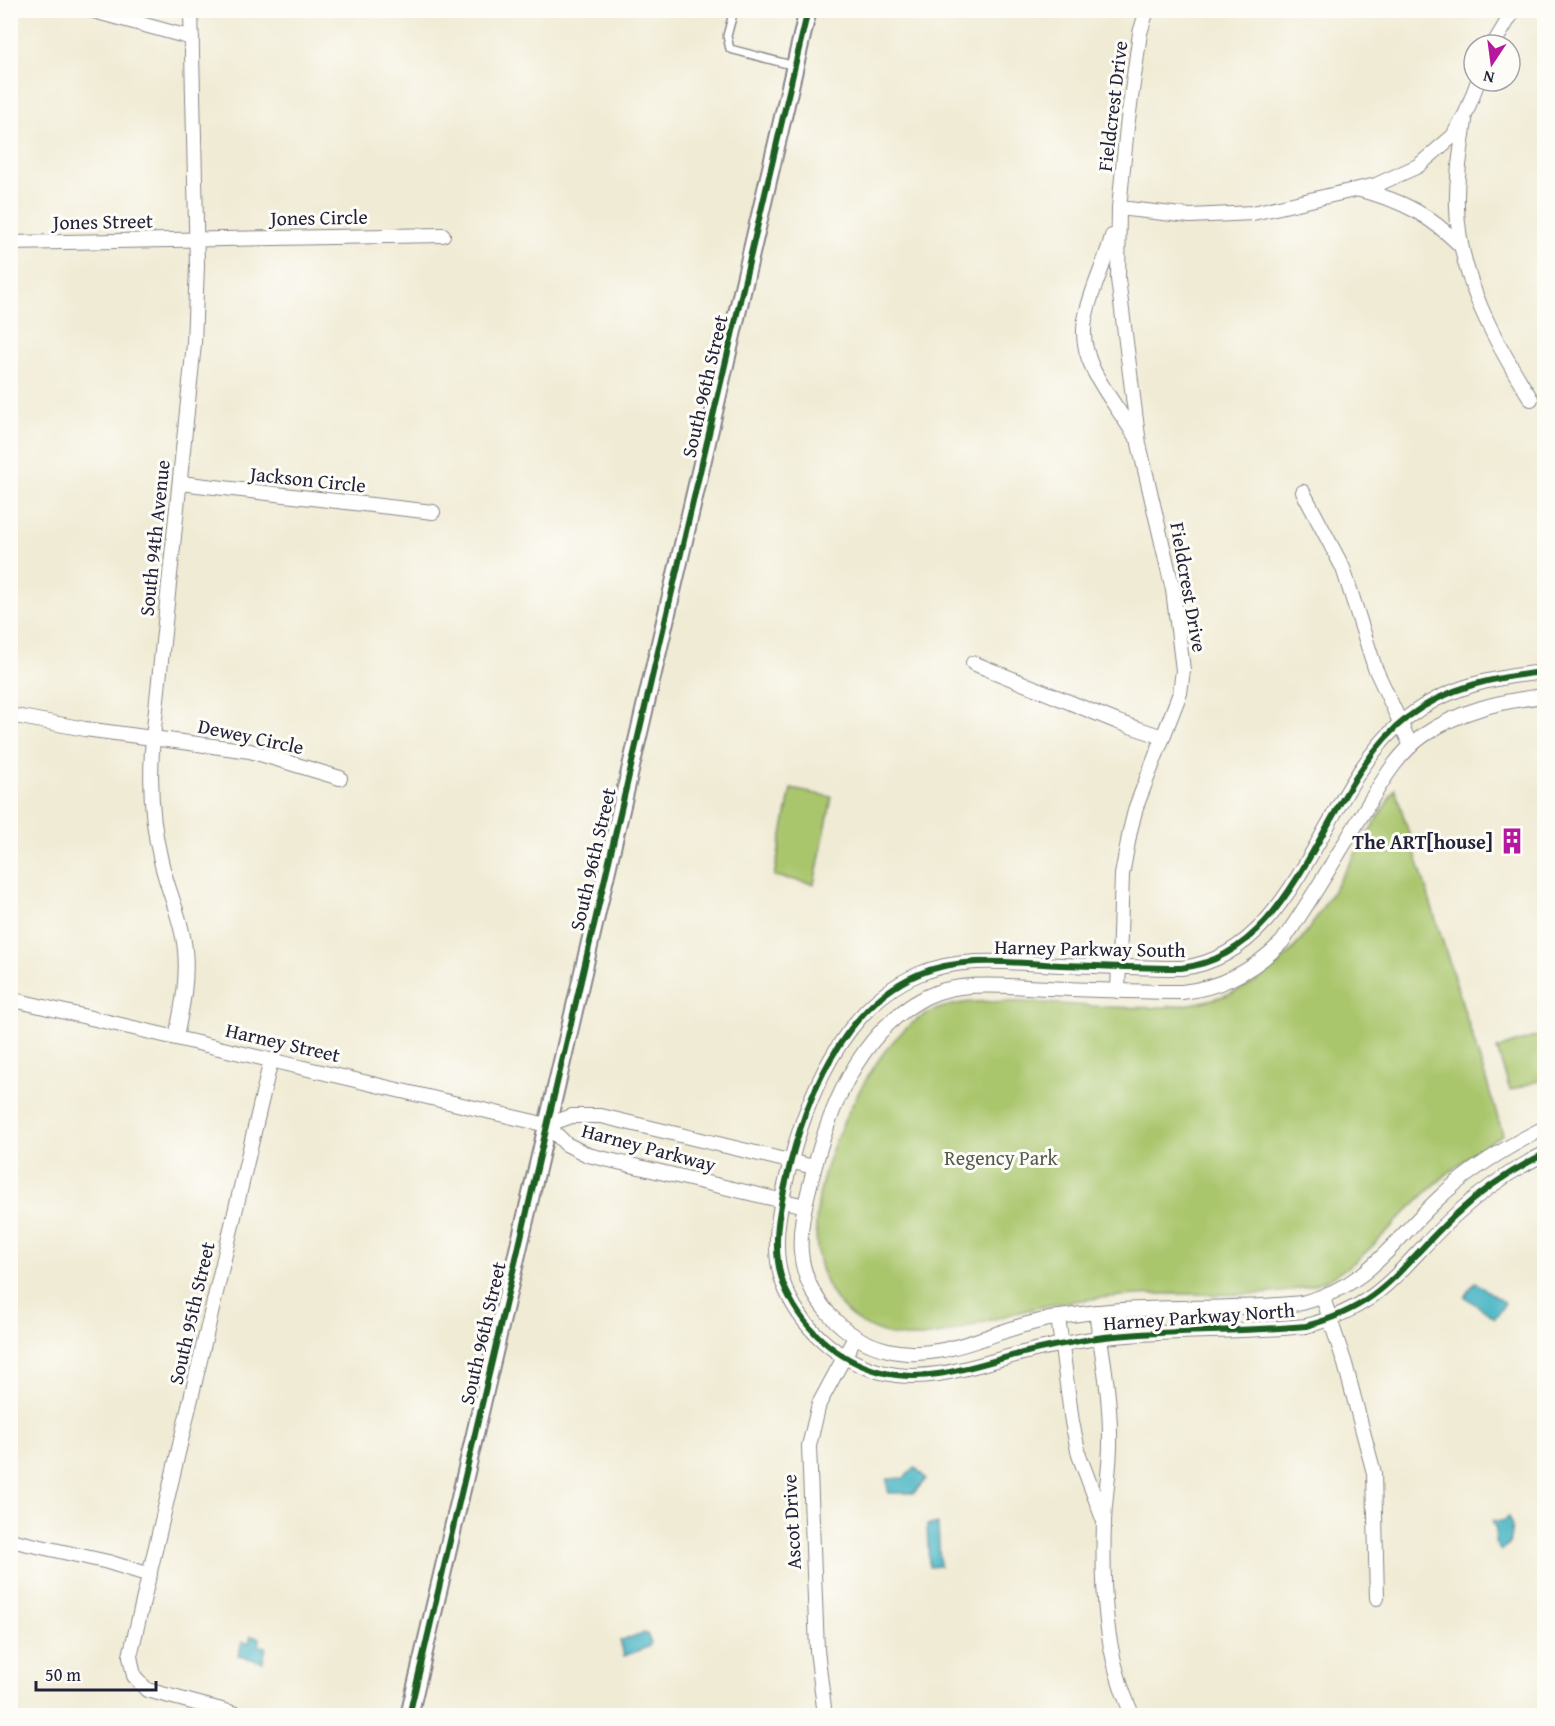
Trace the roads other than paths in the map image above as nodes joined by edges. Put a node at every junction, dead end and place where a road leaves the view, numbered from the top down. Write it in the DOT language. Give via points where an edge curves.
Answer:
graph roads {
  1 [pos="90,10"];
  2 [pos="191,10"];
  3 [pos="734,10"];
  4 [pos="808,10"];
  5 [pos="1147,10"];
  6 [pos="1514,10"];
  7 [pos="1500,33"];
  8 [pos="192,38"];
  9 [pos="795,66"];
  10 [pos="1474,93"];
  11 [pos="1466,113"];
  12 [pos="1357,189"];
  13 [pos="1119,208"];
  14 [pos="443,235"];
  15 [pos="197,239"];
  16 [pos="10,243"];
  17 [pos="1461,246"];
  18 [pos="1531,399"];
  19 [pos="1139,444"];
  20 [pos="180,483"];
  21 [pos="1303,492"];
  22 [pos="433,512"];
  23 [pos="973,663"];
  24 [pos="1545,672"];
  25 [pos="1545,696"];
  26 [pos="10,715"];
  27 [pos="1401,723"];
  28 [pos="1163,737"];
  29 [pos="153,738"];
  30 [pos="1412,746"];
  31 [pos="340,778"];
  32 [pos="1119,967"];
  33 [pos="1118,991"];
  34 [pos="10,999"];
  35 [pos="176,1037"];
  36 [pos="271,1060"];
  37 [pos="547,1125"];
  38 [pos="1538,1131"];
  39 [pos="1544,1155"];
  40 [pos="791,1161"];
  41 [pos="814,1167"];
  42 [pos="782,1201"];
  43 [pos="805,1206"];
  44 [pos="1323,1298"];
  45 [pos="1096,1312"];
  46 [pos="1058,1317"];
  47 [pos="1331,1319"];
  48 [pos="855,1337"];
  49 [pos="1100,1338"];
  50 [pos="1061,1345"];
  51 [pos="843,1357"];
  52 [pos="1104,1522"];
  53 [pos="10,1540"];
  54 [pos="150,1575"];
  55 [pos="1377,1598"];
  56 [pos="244,1716"];
  57 [pos="409,1716"];
  58 [pos="825,1716"];
  59 [pos="1133,1716"];
  1 -- 8 [label="street"];
  2 -- 8 [label="street, South 94th Avenue"];
  3 -- 9 [label="lane" via="727,36 730,48"];
  4 -- 9 [label="street, South 96th Street"];
  5 -- 13 [label="street, Fieldcrest Drive" via="1131,93"];
  6 -- 7 [label="street"];
  8 -- 15 [label="street, South 94th Avenue"];
  9 -- 37 [label="street, South 96th Street"];
  10 -- 11 [label="street"];
  11 -- 12 [label="street" via="1453,136 1418,166 1400,176"];
  11 -- 17 [label="street" via="1457,194"];
  12 -- 13 [label="street" via="1253,213 1220,216"];
  12 -- 17 [label="street" via="1416,209"];
  13 -- 19 [label="street, Fieldcrest Drive" via="1121,314"];
  13 -- 19 [label="street, Fieldcrest Drive" via="1085,321 1085,341 1100,382"];
  14 -- 15 [label="street, Jones Circle"];
  15 -- 16 [label="street, Jones Street"];
  15 -- 20 [label="street, South 94th Avenue" via="194,344"];
  17 -- 18 [label="street" via="1488,327"];
  19 -- 28 [label="street, Fieldcrest Drive" via="1182,646 1180,693"];
  20 -- 22 [label="street, Jackson Circle"];
  20 -- 29 [label="street, South 94th Avenue"];
  21 -- 27 [label="street" via="1343,568 1375,668"];
  23 -- 28 [label="street"];
  24 -- 27 [label="street, Harney Parkway South" via="1475,682"];
  25 -- 30 [label="street, Harney Parkway South" via="1483,706 1438,727"];
  26 -- 29 [label="street, Dewey Circle"];
  27 -- 30 [label="street"];
  27 -- 32 [label="street, Harney Parkway South" via="1376,749 1275,909 1253,936 1226,955 1197,966"];
  28 -- 32 [label="street, Fieldcrest Drive" via="1130,831 1122,875"];
  29 -- 31 [label="street, Dewey Circle" via="250,751"];
  29 -- 35 [label="street, South 94th Avenue" via="153,823 185,951 185,990"];
  30 -- 33 [label="street, Harney Parkway South" via="1383,781 1295,923 1269,954 1237,976 1202,990"];
  32 -- 33 [label="street, Fieldcrest Drive"];
  32 -- 40 [label="street, Harney Parkway South" via="989,962 946,965 917,974 868,1010 837,1050 806,1108"];
  33 -- 41 [label="street, Harney Parkway South" via="990,986 951,989 928,997 885,1027 848,1078 829,1117"];
  34 -- 35 [label="street, Harney Street"];
  35 -- 36 [label="street, Harney Street"];
  36 -- 37 [label="street, Harney Street"];
  36 -- 54 [label="street, South 95th Street"];
  37 -- 40 [label="street, Harney Parkway" via="572,1116 601,1116"];
  37 -- 42 [label="street, Harney Parkway" via="566,1144 588,1155"];
  37 -- 57 [label="street, South 96th Street"];
  38 -- 39 [label="street"];
  38 -- 44 [label="street, Harney Parkway North" via="1466,1176 1439,1198 1370,1270"];
  39 -- 47 [label="street, Harney Parkway North" via="1504,1177 1454,1215 1386,1287"];
  40 -- 41 [label="street, Harney Parkway"];
  40 -- 42 [label="street, Harney Parkway North"];
  41 -- 43 [label="street, Harney Parkway South"];
  42 -- 43 [label="street, Harney Parkway"];
  42 -- 51 [label="street, Harney Parkway North" via="777,1233 783,1282 809,1327"];
  43 -- 48 [label="street, Harney Parkway North" via="800,1235 805,1274 828,1312"];
  44 -- 45 [label="street, Harney Parkway North" via="1258,1307"];
  44 -- 47 [label="street, Harney Parkway North"];
  45 -- 46 [label="street, Harney Parkway North"];
  45 -- 49 [label="street"];
  46 -- 48 [label="street, Harney Parkway North" via="925,1352 888,1350"];
  46 -- 50 [label="street"];
  47 -- 49 [label="street, Harney Parkway North" via="1284,1328"];
  47 -- 55 [label="street, Harney Parkway North" via="1374,1473"];
  48 -- 51 [label="street, Ascot Drive"];
  49 -- 50 [label="street, Harney Parkway North"];
  49 -- 52 [label="street" via="1110,1438"];
  50 -- 51 [label="street, Harney Parkway North" via="927,1376 883,1373"];
  50 -- 52 [label="street" via="1079,1455"];
  51 -- 58 [label="street, Ascot Drive" via="819,1404 809,1446 817,1638"];
  52 -- 59 [label="street" via="1107,1633"];
  53 -- 54 [label="street"];
  54 -- 56 [label="street, South 95th Street" via="130,1656 134,1676 159,1696"];
}
